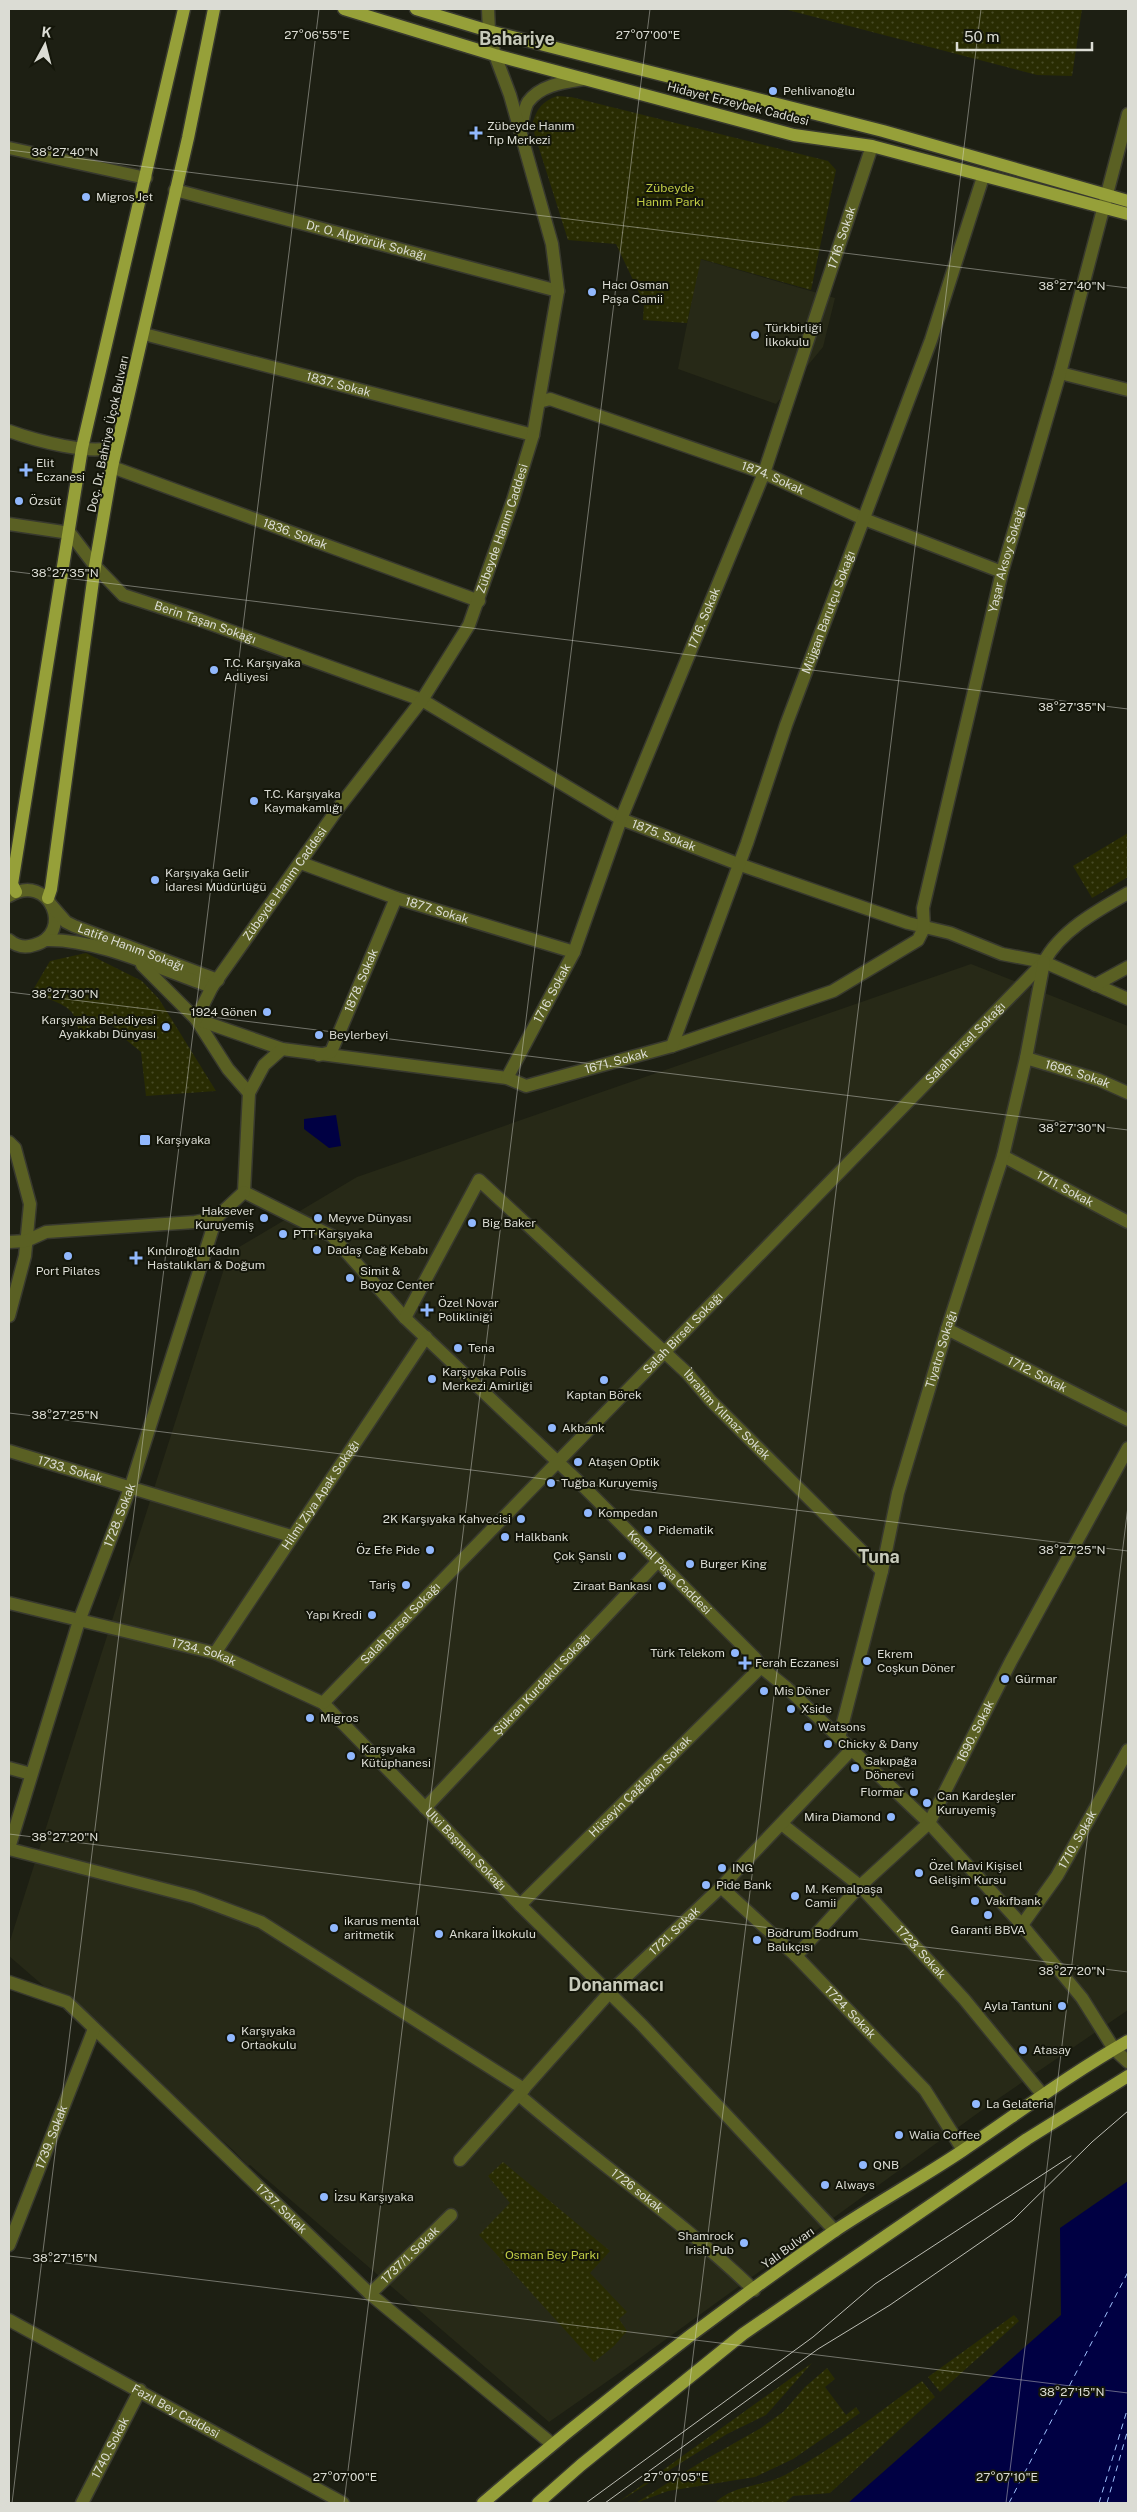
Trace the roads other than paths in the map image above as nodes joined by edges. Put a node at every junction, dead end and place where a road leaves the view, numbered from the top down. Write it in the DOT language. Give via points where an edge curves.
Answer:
graph roads {
  1 [pos="184,9"];
  2 [pos="214,9"];
  3 [pos="344,9"];
  4 [pos="416,9"];
  5 [pos="488,9"];
  6 [pos="489,31"];
  7 [pos="495,55"];
  8 [pos="586,79"];
  9 [pos="1128,114"];
  10 [pos="521,131"];
  11 [pos="872,146"];
  12 [pos="9,148"];
  13 [pos="983,177"];
  14 [pos="146,178"];
  15 [pos="175,190"];
  16 [pos="1104,201"];
  17 [pos="1128,201"];
  18 [pos="1128,214"];
  19 [pos="558,291"];
  20 [pos="144,334"];
  21 [pos="1060,373"];
  22 [pos="1128,390"];
  23 [pos="539,402"];
  24 [pos="9,431"];
  25 [pos="533,436"];
  26 [pos="116,445"];
  27 [pos="82,448"];
  28 [pos="112,468"];
  29 [pos="764,473"];
  30 [pos="864,519"];
  31 [pos="9,524"];
  32 [pos="70,533"];
  33 [pos="95,566"];
  34 [pos="1002,572"];
  35 [pos="479,601"];
  36 [pos="422,700"];
  37 [pos="621,819"];
  38 [pos="301,863"];
  39 [pos="738,864"];
  40 [pos="1128,893"];
  41 [pos="11,895"];
  42 [pos="396,898"];
  43 [pos="50,902"];
  44 [pos="924,928"];
  45 [pos="9,940"];
  46 [pos="45,940"];
  47 [pos="574,952"];
  48 [pos="139,961"];
  49 [pos="1044,962"];
  50 [pos="1128,966"];
  51 [pos="215,983"];
  52 [pos="1095,985"];
  53 [pos="1128,999"];
  54 [pos="196,1019"];
  55 [pos="672,1046"];
  56 [pos="282,1049"];
  57 [pos="318,1055"];
  58 [pos="1026,1058"];
  59 [pos="507,1078"];
  60 [pos="249,1092"];
  61 [pos="1128,1093"];
  62 [pos="9,1142"];
  63 [pos="1003,1156"];
  64 [pos="244,1192"];
  65 [pos="216,1218"];
  66 [pos="1128,1222"];
  67 [pos="26,1241"];
  68 [pos="9,1242"];
  69 [pos="9,1316"];
  70 [pos="405,1318"];
  71 [pos="947,1329"];
  72 [pos="426,1337"];
  73 [pos="663,1354"];
  74 [pos="1128,1420"];
  75 [pos="1128,1448"];
  76 [pos="9,1451"];
  77 [pos="558,1462"];
  78 [pos="131,1486"];
  79 [pos="291,1536"];
  80 [pos="658,1561"];
  81 [pos="882,1571"];
  82 [pos="9,1603"];
  83 [pos="79,1621"];
  84 [pos="215,1652"];
  85 [pos="760,1667"];
  86 [pos="323,1703"];
  87 [pos="839,1738"];
  88 [pos="852,1749"];
  89 [pos="1128,1750"];
  90 [pos="9,1768"];
  91 [pos="31,1774"];
  92 [pos="425,1808"];
  93 [pos="929,1823"];
  94 [pos="783,1825"];
  95 [pos="9,1848"];
  96 [pos="860,1886"];
  97 [pos="721,1887"];
  98 [pos="520,1905"];
  99 [pos="1022,1925"];
  100 [pos="796,1956"];
  101 [pos="9,1982"];
  102 [pos="610,1992"];
  103 [pos="94,2029"];
  104 [pos="1128,2041"];
  105 [pos="1114,2049"];
  106 [pos="1128,2062"];
  107 [pos="1128,2076"];
  108 [pos="522,2092"];
  109 [pos="1042,2094"];
  110 [pos="963,2150"];
  111 [pos="460,2160"];
  112 [pos="451,2215"];
  113 [pos="835,2231"];
  114 [pos="9,2244"];
  115 [pos="754,2290"];
  116 [pos="370,2294"];
  117 [pos="9,2320"];
  118 [pos="140,2390"];
  119 [pos="552,2444"];
  120 [pos="82,2503"];
  121 [pos="343,2503"];
  122 [pos="483,2503"];
  123 [pos="538,2503"];
  1 -- 14 [label="main road, Doç. Dr. Bahriye Üçok Bulvarı"];
  2 -- 15 [label="main road, Doç. Dr. Bahriye Üçok Bulvarı"];
  3 -- 7 [label="main road, Hidayet Erzeybek Caddesi"];
  4 -- 6 [label="main road, Hidayet Erzeybek Caddesi"];
  5 -- 6 [label="street, Zübeyde Hanım Caddesi"];
  6 -- 7 [label="street, Zübeyde Hanım Caddesi"];
  6 -- 16 [label="main road, Hidayet Erzeybek Caddesi" via="883,131"];
  7 -- 8 [label="main road, Hidayet Erzeybek Caddesi"];
  7 -- 10 [label="street, Zübeyde Hanım Caddesi"];
  8 -- 10 [label="street" via="558,83 541,91 528,102"];
  8 -- 11 [label="main road, Hidayet Erzeybek Caddesi" via="794,135"];
  9 -- 16 [label="street, Yaşar Aksoy Sokağı"];
  10 -- 19 [label="street, Zübeyde Hanım Caddesi" via="552,244"];
  11 -- 13 [label="main road, Hidayet Erzeybek Caddesi"];
  11 -- 29 [label="street, 1716. Sokak"];
  12 -- 14 [label="street"];
  13 -- 16 [label="main road, Hidayet Erzeybek Caddesi"];
  13 -- 30 [label="street, Müjgan Barutçu Sokağı" via="931,340"];
  14 -- 27 [label="main road, Doç. Dr. Bahriye Üçok Bulvarı"];
  15 -- 19 [label="street, Dr. O. Alpyörük Sokağı"];
  15 -- 20 [label="main road, Doç. Dr. Bahriye Üçok Bulvarı"];
  16 -- 17 [label="main road, Hidayet Erzeybek Caddesi"];
  16 -- 18 [label="main road, Hidayet Erzeybek Caddesi"];
  16 -- 21 [label="street, Yaşar Aksoy Sokağı"];
  19 -- 23 [label="street, Zübeyde Hanım Caddesi"];
  20 -- 25 [label="street, 1837. Sokak"];
  20 -- 26 [label="main road, Doç. Dr. Bahriye Üçok Bulvarı"];
  21 -- 22 [label="street"];
  21 -- 34 [label="street, Yaşar Aksoy Sokağı"];
  23 -- 25 [label="street, Zübeyde Hanım Caddesi"];
  23 -- 29 [label="street, 1874. Sokak" via="550,399"];
  24 -- 27 [label="street" via="32,440"];
  25 -- 35 [label="street, Zübeyde Hanım Caddesi"];
  26 -- 27 [label="street" via="105,450"];
  26 -- 28 [label="main road, Doç. Dr. Bahriye Üçok Bulvarı"];
  27 -- 32 [label="main road, Doç. Dr. Bahriye Üçok Bulvarı"];
  28 -- 33 [label="main road, Doç. Dr. Bahriye Üçok Bulvarı"];
  28 -- 35 [label="street, 1836. Sokak"];
  29 -- 30 [label="street, 1874. Sokak"];
  29 -- 37 [label="street, 1716. Sokak"];
  30 -- 34 [label="street, 1874. Sokak"];
  30 -- 39 [label="street, Müjgan Barutçu Sokağı" via="786,725"];
  31 -- 32 [label="street"];
  32 -- 33 [label="street, Berin Taşan Sokağı"];
  32 -- 41 [label="main road, Doç. Dr. Bahriye Üçok Bulvarı"];
  33 -- 36 [label="street, Berin Taşan Sokağı" via="122,595"];
  33 -- 43 [label="main road, Doç. Dr. Bahriye Üçok Bulvarı"];
  34 -- 44 [label="street, Yaşar Aksoy Sokağı" via="923,908"];
  35 -- 36 [label="street, Zübeyde Hanım Caddesi" via="469,625"];
  36 -- 37 [label="street, 1875. Sokak"];
  36 -- 38 [label="street, Zübeyde Hanım Caddesi" via="339,807"];
  37 -- 39 [label="street, 1875. Sokak"];
  37 -- 47 [label="street, 1716. Sokak"];
  38 -- 42 [label="street, 1877. Sokak"];
  38 -- 51 [label="street, Zübeyde Hanım Caddesi"];
  39 -- 44 [label="street, 1875. Sokak"];
  39 -- 55 [label="street, Müjgan Barutçu Sokağı"];
  40 -- 49 [label="street, Salah Birsel Sokağı" via="1097,911 1052,948"];
  41 -- 43 [label="street" via="33,890"];
  42 -- 47 [label="street, 1877. Sokak"];
  42 -- 57 [label="street, 1878. Sokak" via="330,1052"];
  43 -- 46 [label="street" via="55,924"];
  43 -- 51 [label="street, Latife Hanım Sokağı" via="66,922 74,926"];
  44 -- 49 [label="street, 1875. Sokak" via="950,933 1002,954"];
  44 -- 55 [label="street, 1671. Sokak" via="918,940 833,991"];
  45 -- 46 [label="street" via="28,947"];
  46 -- 48 [label="street" via="84,943"];
  47 -- 59 [label="street, 1716. Sokak"];
  48 -- 51 [label="street"];
  48 -- 54 [label="street"];
  49 -- 52 [label="street, 1875. Sokak"];
  49 -- 58 [label="street, Tiyatro Sokağı"];
  49 -- 73 [label="street, Salah Birsel Sokağı"];
  50 -- 52 [label="street"];
  51 -- 54 [label="street, Zübeyde Hanım Caddesi"];
  52 -- 53 [label="street, 1875. Sokak"];
  54 -- 56 [label="street, 1671. Sokak"];
  54 -- 60 [label="street" via="228,1069"];
  55 -- 59 [label="street, 1671. Sokak" via="526,1086"];
  56 -- 57 [label="street, 1671. Sokak"];
  56 -- 60 [label="street" via="264,1065"];
  57 -- 59 [label="street, 1671. Sokak"];
  58 -- 61 [label="street, 1696. Sokak" via="1099,1080"];
  58 -- 63 [label="street, Tiyatro Sokağı"];
  60 -- 64 [label="street"];
  62 -- 67 [label="street" via="15,1148 30,1204"];
  63 -- 66 [label="street, 1711. Sokak"];
  63 -- 71 [label="street, Tiyatro Sokağı"];
  64 -- 65 [label="street, 1728. Sokak"];
  64 -- 70 [label="street, Kemal Paşa Caddesi" via="332,1236"];
  65 -- 67 [label="street" via="46,1232"];
  65 -- 78 [label="street, 1728. Sokak"];
  67 -- 68 [label="street"];
  67 -- 69 [label="street"];
  70 -- 72 [label="street, Kemal Paşa Caddesi"];
  70 -- 73 [label="street, İbrahim Yılmaz Sokak" via="479,1180"];
  71 -- 74 [label="street, 1712. Sokak"];
  71 -- 81 [label="street, Tiyatro Sokağı" via="898,1493"];
  72 -- 77 [label="street, Kemal Paşa Caddesi"];
  72 -- 79 [label="street, Hilmi Ziya Apak Sokağı"];
  73 -- 77 [label="street, Salah Birsel Sokağı"];
  73 -- 81 [label="street, İbrahim Yılmaz Sokak" via="687,1373 710,1400"];
  75 -- 93 [label="street, 1690. Sokak" via="1011,1661"];
  76 -- 78 [label="street, 1733. Sokak"];
  77 -- 80 [label="street, Kemal Paşa Caddesi"];
  77 -- 86 [label="street, Salah Birsel Sokağı"];
  78 -- 79 [label="street, 1733. Sokak"];
  78 -- 83 [label="street, 1728. Sokak"];
  79 -- 84 [label="street, Hilmi Ziya Apak Sokağı"];
  80 -- 85 [label="street, Kemal Paşa Caddesi" via="755,1658"];
  80 -- 92 [label="street, Şükran Kurdakul Sokağı"];
  81 -- 87 [label="street, Tiyatro Sokağı"];
  82 -- 83 [label="street, 1734. Sokak"];
  83 -- 84 [label="street, 1734. Sokak"];
  83 -- 91 [label="street, 1728. Sokak"];
  84 -- 86 [label="street, 1734. Sokak"];
  85 -- 87 [label="street, Kemal Paşa Caddesi"];
  85 -- 98 [label="street, Hüseyin Çağlayan Sokak"];
  86 -- 92 [label="street, Ulvi Başman Sokağı"];
  87 -- 88 [label="street, Kemal Paşa Caddesi"];
  88 -- 93 [label="street, Kemal Paşa Caddesi"];
  88 -- 94 [label="street, 1721. Sokak"];
  89 -- 99 [label="street, 1710. Sokak" via="1057,1876"];
  90 -- 91 [label="street"];
  91 -- 95 [label="street, 1728. Sokak"];
  92 -- 98 [label="street, Ulvi Başman Sokağı"];
  93 -- 96 [label="street, 1690. Sokak"];
  93 -- 99 [label="street, Kemal Paşa Caddesi"];
  94 -- 96 [label="street, 1723. Sokak"];
  94 -- 97 [label="street, 1721. Sokak"];
  95 -- 108 [label="street, 1726 sokak" via="194,1897 260,1922"];
  96 -- 100 [label="street, 1690. Sokak"];
  96 -- 109 [label="street, 1723. Sokak" via="964,1999"];
  97 -- 100 [label="street, 1724. Sokak"];
  97 -- 102 [label="street, 1721. Sokak"];
  98 -- 102 [label="street, Ulvi Başman Sokağı"];
  99 -- 105 [label="street, Kemal Paşa Caddesi" via="1082,1998"];
  100 -- 110 [label="street, 1724. Sokak" via="925,2090"];
  101 -- 103 [label="street, 1737. Sokak" via="67,2002"];
  102 -- 108 [label="street, 1721. Sokak"];
  102 -- 113 [label="street, Ulvi Başman Sokağı"];
  103 -- 114 [label="street, 1739. Sokak"];
  103 -- 116 [label="street, 1737. Sokak"];
  104 -- 105 [label="main road, Yalı Bulvarı"];
  105 -- 106 [label="street, Kemal Paşa Caddesi"];
  105 -- 109 [label="main road, Yalı Bulvarı"];
  107 -- 123 [label="main road" via="1028,2139 743,2334 580,2465"];
  108 -- 111 [label="street, 1721. Sokak"];
  108 -- 115 [label="street, 1726 sokak"];
  109 -- 110 [label="main road, Yalı Bulvarı"];
  110 -- 113 [label="main road, Yalı Bulvarı"];
  112 -- 116 [label="street, 1737/1. Sokak"];
  113 -- 115 [label="main road, Yalı Bulvarı"];
  115 -- 119 [label="main road, Yalı Bulvarı" via="646,2369"];
  116 -- 119 [label="street, 1737. Sokak"];
  117 -- 118 [label="street, Fazıl Bey Caddesi"];
  118 -- 120 [label="street, 1740. Sokak"];
  118 -- 121 [label="street, Fazıl Bey Caddesi"];
  119 -- 122 [label="main road, Yalı Bulvarı"];
}
